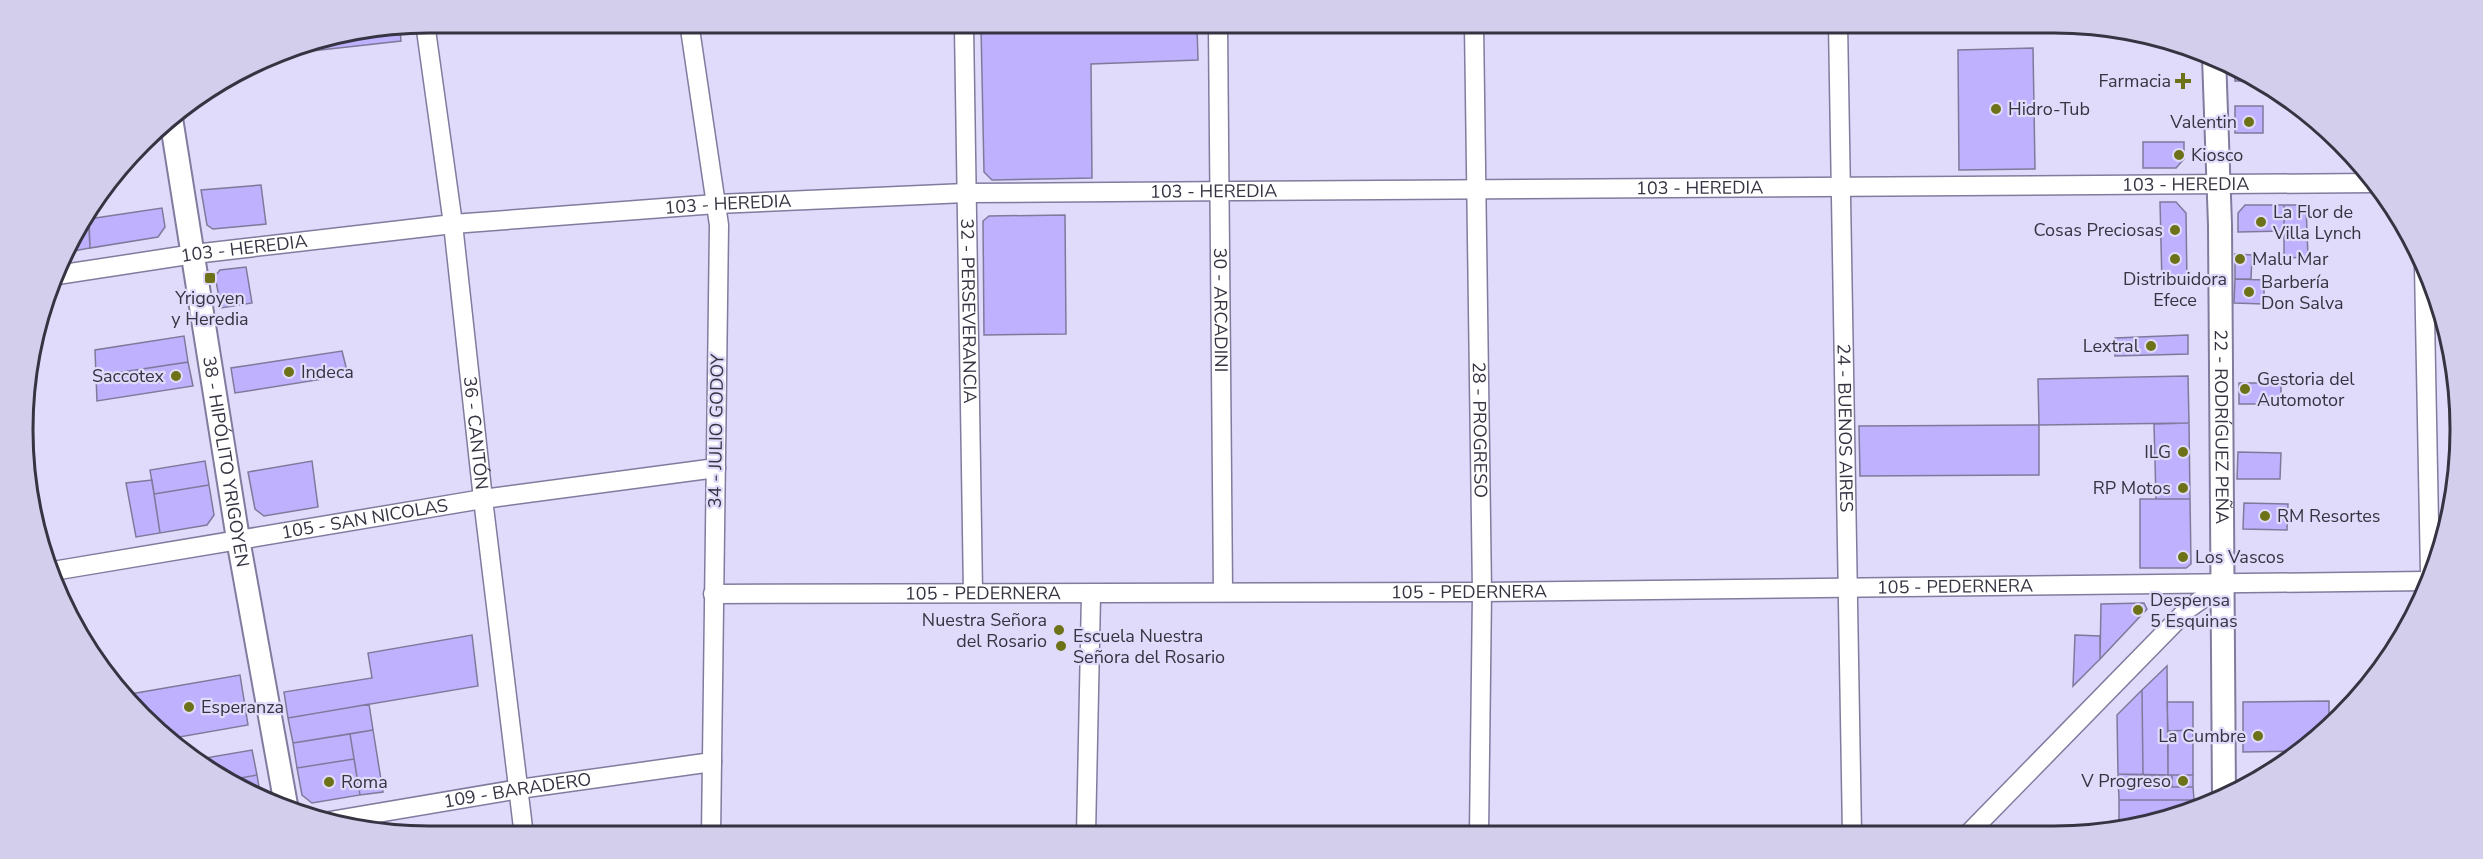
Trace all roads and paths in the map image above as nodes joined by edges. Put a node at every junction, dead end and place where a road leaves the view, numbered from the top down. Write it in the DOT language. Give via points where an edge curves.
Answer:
graph roads {
  1 [pos="426,33"];
  2 [pos="691,33"];
  3 [pos="964,33"];
  4 [pos="1218,33"];
  5 [pos="1474,33"];
  6 [pos="1838,33"];
  7 [pos="2214,67"];
  8 [pos="173,127"];
  9 [pos="2364,183"];
  10 [pos="2219,184"];
  11 [pos="1840,188"];
  12 [pos="1478,189"];
  13 [pos="1219,190"];
  14 [pos="966,193"];
  15 [pos="716,204"];
  16 [pos="453,224"];
  17 [pos="194,254"];
  18 [pos="65,274"];
  19 [pos="2424,290"];
  20 [pos="716,468"];
  21 [pos="483,499"];
  22 [pos="238,539"];
  23 [pos="2430,555"];
  24 [pos="59,569"];
  25 [pos="2420,581"];
  26 [pos="2223,584"];
  27 [pos="1847,589"];
  28 [pos="1223,592"];
  29 [pos="1482,592"];
  30 [pos="973,593"];
  31 [pos="714,594"];
  32 [pos="1091,595"];
  33 [pos="712,762"];
  34 [pos="2224,787"];
  35 [pos="519,789"];
  36 [pos="285,799"];
  37 [pos="350,818"];
  38 [pos="523,826"];
  39 [pos="711,826"];
  40 [pos="1086,826"];
  41 [pos="1479,826"];
  42 [pos="1852,826"];
  43 [pos="1976,826"];
  1 -- 16 [label="street, 36 - CANTÓN"];
  2 -- 15 [label="street, 34 - JULIO GODOY"];
  3 -- 14 [label="street, 32 - PERSEVERANCIA"];
  4 -- 13 [label="street, 30 - ARCADINI"];
  5 -- 12 [label="street, 28 - PROGRESO"];
  6 -- 11 [label="street, 24 - BUENOS AIRES"];
  7 -- 10 [label="street, 22 - RODRÍGUEZ PEÑA"];
  8 -- 17 [label="street, 38 - HIPÓLITO YRIGOYEN"];
  9 -- 10 [label="street, 103 - HEREDIA"];
  10 -- 11 [label="street, 103 - HEREDIA"];
  10 -- 26 [label="street, 22 - RODRÍGUEZ PEÑA"];
  11 -- 12 [label="street, 103 - HEREDIA"];
  11 -- 27 [label="street, 24 - BUENOS AIRES"];
  12 -- 13 [label="street, 103 - HEREDIA"];
  12 -- 29 [label="street, 28 - PROGRESO"];
  13 -- 14 [label="street, 103 - HEREDIA"];
  13 -- 28 [label="street, 30 - ARCADINI"];
  14 -- 15 [label="street, 103 - HEREDIA"];
  14 -- 30 [label="street, 32 - PERSEVERANCIA"];
  15 -- 16 [label="street, 103 - HEREDIA"];
  15 -- 20 [label="street, 34 - JULIO GODOY"];
  16 -- 17 [label="street, 103 - HEREDIA"];
  16 -- 21 [label="street, 36 - CANTÓN"];
  17 -- 18 [label="street, 103 - HEREDIA"];
  17 -- 22 [label="street, 38 - HIPÓLITO YRIGOYEN"];
  19 -- 23 [label="street"];
  20 -- 21 [label="street, 105 - SAN NICOLAS"];
  20 -- 31 [label="street, 34 - JULIO GODOY"];
  21 -- 22 [label="street, 105 - SAN NICOLAS"];
  21 -- 35 [label="street, 36 - CANTÓN"];
  22 -- 24 [label="street, 105 - SAN NICOLAS"];
  22 -- 36 [label="street, 38 - HIPÓLITO YRIGOYEN"];
  25 -- 26 [label="street, 105 - PEDERNERA"];
  26 -- 27 [label="street, 105 - PEDERNERA"];
  26 -- 34 [label="street, 22 - RODRÍGUEZ PEÑA"];
  26 -- 43 [label="street" via="2188,609"];
  27 -- 29 [label="street, 105 - PEDERNERA"];
  27 -- 42 [label="street, 24 - BUENOS AIRES"];
  28 -- 29 [label="street, 105 - PEDERNERA"];
  28 -- 32 [label="street, 105 - PEDERNERA"];
  29 -- 41 [label="street, 28 - PROGRESO"];
  30 -- 31 [label="street, 105 - PEDERNERA"];
  30 -- 32 [label="street, 105 - PEDERNERA"];
  31 -- 33 [label="street, 34 - JULIO GODOY"];
  32 -- 40 [label="street"];
  33 -- 35 [label="street, 109 - BARADERO"];
  33 -- 39 [label="street, 34 - JULIO GODOY"];
  35 -- 37 [label="street, 109 - BARADERO"];
  35 -- 38 [label="street, 36 - CANTÓN"];
}
